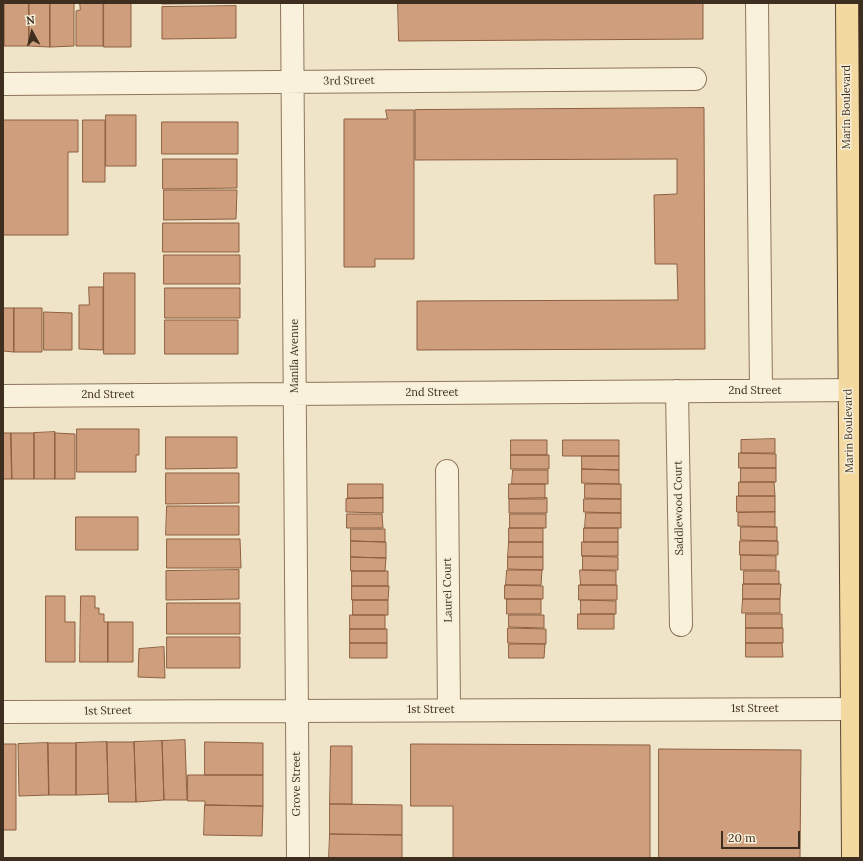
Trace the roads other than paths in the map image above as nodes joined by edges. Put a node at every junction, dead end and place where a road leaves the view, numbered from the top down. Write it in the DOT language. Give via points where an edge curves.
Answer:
graph roads {
  1 [pos="292,3"];
  2 [pos="756,3"];
  3 [pos="847,3"];
  4 [pos="695,79"];
  5 [pos="293,82"];
  6 [pos="3,84"];
  7 [pos="854,390"];
  8 [pos="677,391"];
  9 [pos="761,391"];
  10 [pos="295,394"];
  11 [pos="3,396"];
  12 [pos="447,471"];
  13 [pos="681,625"];
  14 [pos="856,709"];
  15 [pos="297,710"];
  16 [pos="449,710"];
  17 [pos="3,712"];
  18 [pos="298,858"];
  19 [pos="853,858"];
  1 -- 5 [label="street, Manila Avenue"];
  2 -- 9 [label="street"];
  3 -- 7 [label="main road, Marin Boulevard"];
  4 -- 5 [label="street, 3rd Street"];
  5 -- 6 [label="street, 3rd Street"];
  5 -- 10 [label="street, Manila Avenue"];
  7 -- 9 [label="street, 2nd Street"];
  7 -- 14 [label="main road, Marin Boulevard"];
  8 -- 9 [label="street, 2nd Street"];
  8 -- 10 [label="street, 2nd Street"];
  8 -- 13 [label="street, Saddlewood Court"];
  10 -- 11 [label="street, 2nd Street"];
  10 -- 15 [label="street, Manila Avenue"];
  12 -- 16 [label="street, Laurel Court"];
  14 -- 16 [label="street, 1st Street"];
  14 -- 19 [label="main road, Marin Boulevard"];
  15 -- 16 [label="street, 1st Street"];
  15 -- 17 [label="street, 1st Street"];
  15 -- 18 [label="street, Grove Street"];
}
